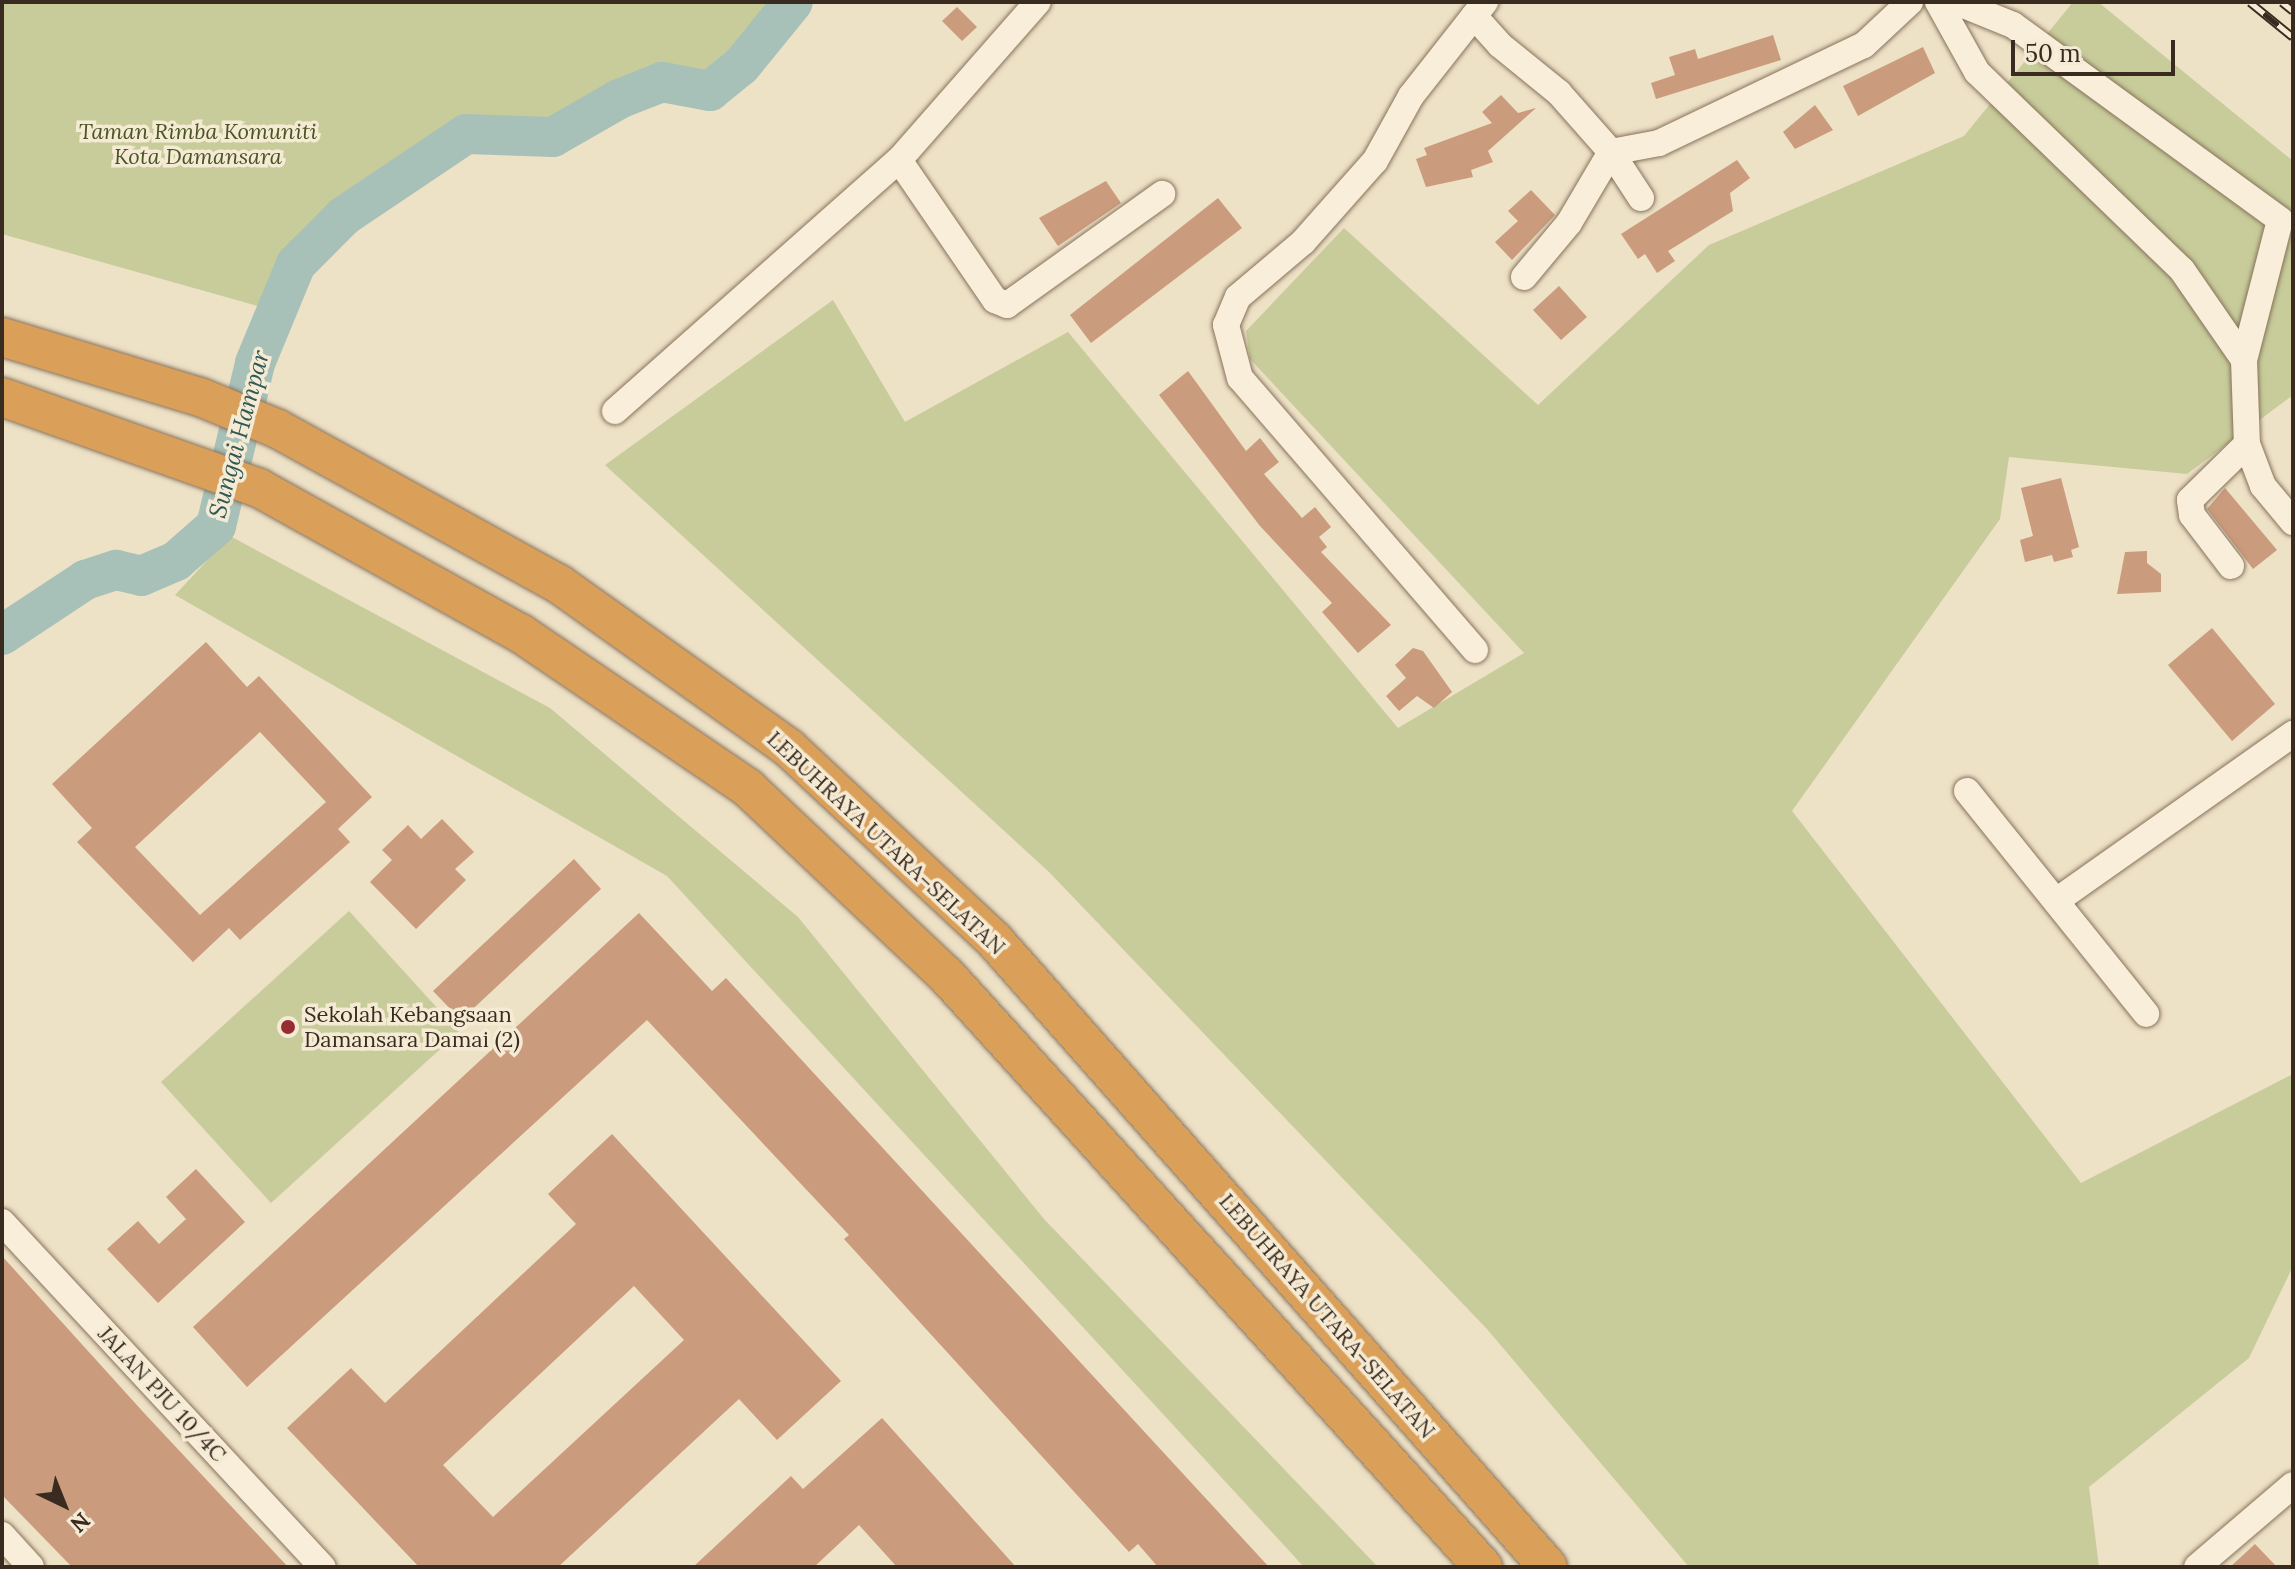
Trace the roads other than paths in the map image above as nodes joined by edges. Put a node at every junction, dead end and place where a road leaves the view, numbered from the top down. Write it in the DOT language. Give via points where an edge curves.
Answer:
graph roads {
  1 [pos="1038,2"];
  2 [pos="1910,2"];
  3 [pos="1938,2"];
  4 [pos="1956,2"];
  5 [pos="1480,9"];
  6 [pos="1611,152"];
  7 [pos="899,160"];
  8 [pos="1162,194"];
  9 [pos="1641,198"];
  10 [pos="1524,277"];
  11 [pos="2,337"];
  12 [pos="2244,360"];
  13 [pos="2,397"];
  14 [pos="615,411"];
  15 [pos="2247,444"];
  16 [pos="2293,522"];
  17 [pos="2231,566"];
  18 [pos="1475,650"];
  19 [pos="2293,734"];
  20 [pos="1967,791"];
  21 [pos="2056,901"];
  22 [pos="2146,1014"];
  23 [pos="2,1222"];
  24 [pos="2293,1485"];
  25 [pos="2,1535"];
  26 [pos="31,1567"];
  27 [pos="323,1567"];
  28 [pos="1483,1567"];
  29 [pos="1548,1567"];
  30 [pos="2197,1567"];
  1 -- 7 [label="street"];
  2 -- 6 [label="street" via="1864,45 1659,143"];
  3 -- 12 [label="street" via="1977,72 2182,270"];
  4 -- 12 [label="street" via="2013,25 2280,220"];
  5 -- 6 [label="street"];
  5 -- 18 [label="street" via="1411,96 1375,161 1303,242 1238,297 1226,325 1229,354 1240,378"];
  6 -- 9 [label="street"];
  6 -- 10 [label="street" via="1569,223"];
  7 -- 8 [label="street" via="995,300 1007,305"];
  7 -- 14 [label="street"];
  11 -- 29 [label="highway, LEBUHRAYA UTARA–SELATAN" via="200,397 278,429 559,584 789,748 995,941"];
  12 -- 15 [label="street"];
  13 -- 28 [label="highway" via="259,488 520,633 748,788 947,976"];
  15 -- 16 [label="street" via="2263,486"];
  15 -- 17 [label="street" via="2190,500 2192,515"];
  19 -- 21 [label="street"];
  20 -- 21 [label="street"];
  21 -- 22 [label="street"];
  23 -- 27 [label="street, JALAN PJU 10/4C"];
  24 -- 30 [label="street"];
  25 -- 26 [label="street"];
}
